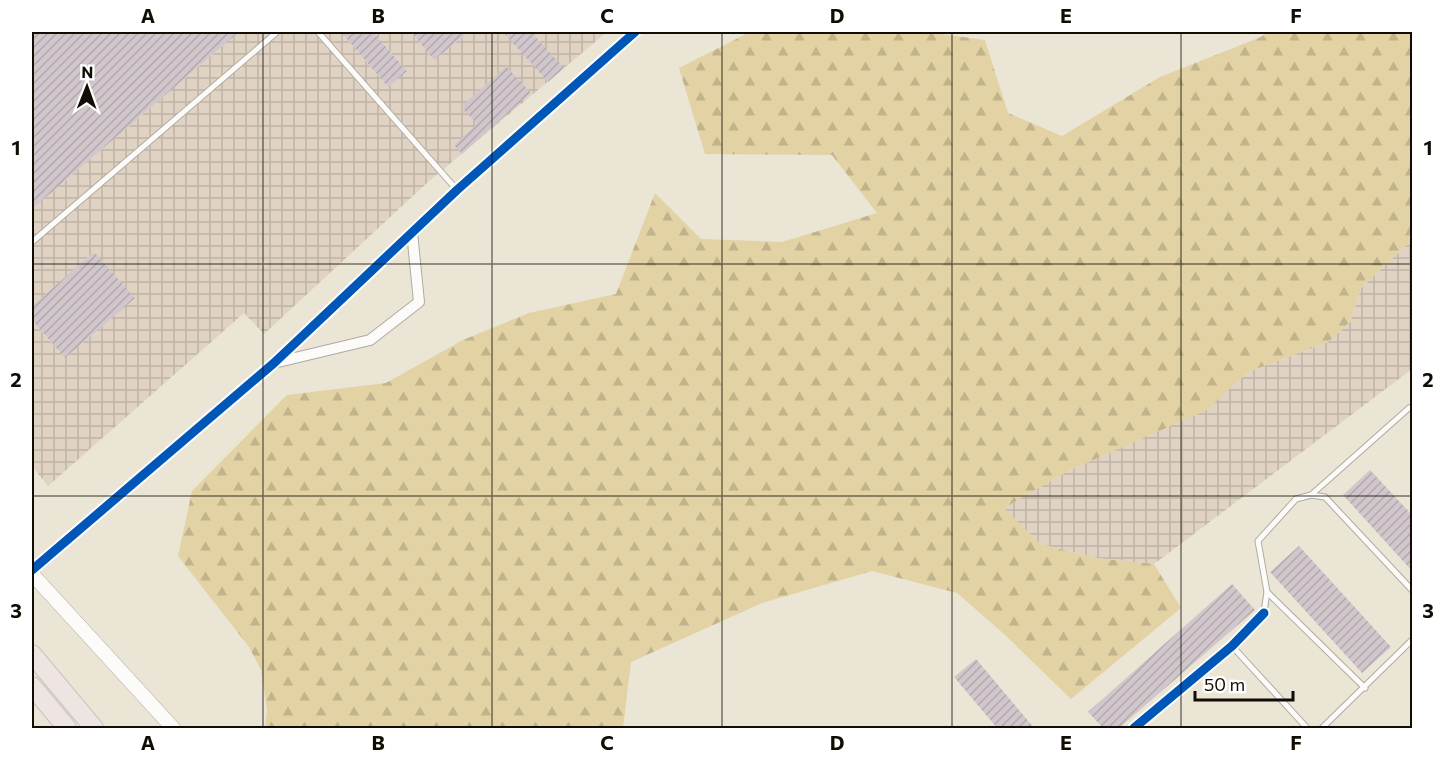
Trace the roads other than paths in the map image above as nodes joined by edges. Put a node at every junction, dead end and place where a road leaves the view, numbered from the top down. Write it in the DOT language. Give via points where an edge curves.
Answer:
graph roads {
  1 [pos="277,32"];
  2 [pos="318,32"];
  3 [pos="635,32"];
  4 [pos="457,190"];
  5 [pos="412,232"];
  6 [pos="32,242"];
  7 [pos="274,363"];
  8 [pos="1409,408"];
  9 [pos="1311,495"];
  10 [pos="32,572"];
  11 [pos="1413,590"];
  12 [pos="1268,592"];
  13 [pos="1263,613"];
  14 [pos="1413,640"];
  15 [pos="1232,646"];
  16 [pos="32,654"];
  17 [pos="32,686"];
  18 [pos="1365,688"];
  19 [pos="66,729"];
  20 [pos="94,729"];
  21 [pos="173,729"];
  22 [pos="1134,729"];
  23 [pos="1307,729"];
  24 [pos="1322,729"];
  1 -- 6 [label="lane"];
  2 -- 4 [label="lane"];
  3 -- 4 [label="street"];
  4 -- 5 [label="street"];
  5 -- 7 [label="street"];
  5 -- 7 [label="street" via="419,302 370,340"];
  7 -- 10 [label="street"];
  8 -- 9 [label="lane"];
  9 -- 11 [label="lane" via="1325,497"];
  9 -- 12 [label="lane" via="1296,500 1258,541"];
  10 -- 21 [label="street"];
  12 -- 13 [label="lane"];
  12 -- 18 [label="lane"];
  13 -- 15 [label="street"];
  14 -- 18 [label="lane"];
  15 -- 22 [label="street"];
  15 -- 23 [label="lane"];
  16 -- 20 [label="highway"];
  17 -- 19 [label="highway"];
  18 -- 24 [label="lane"];
}
